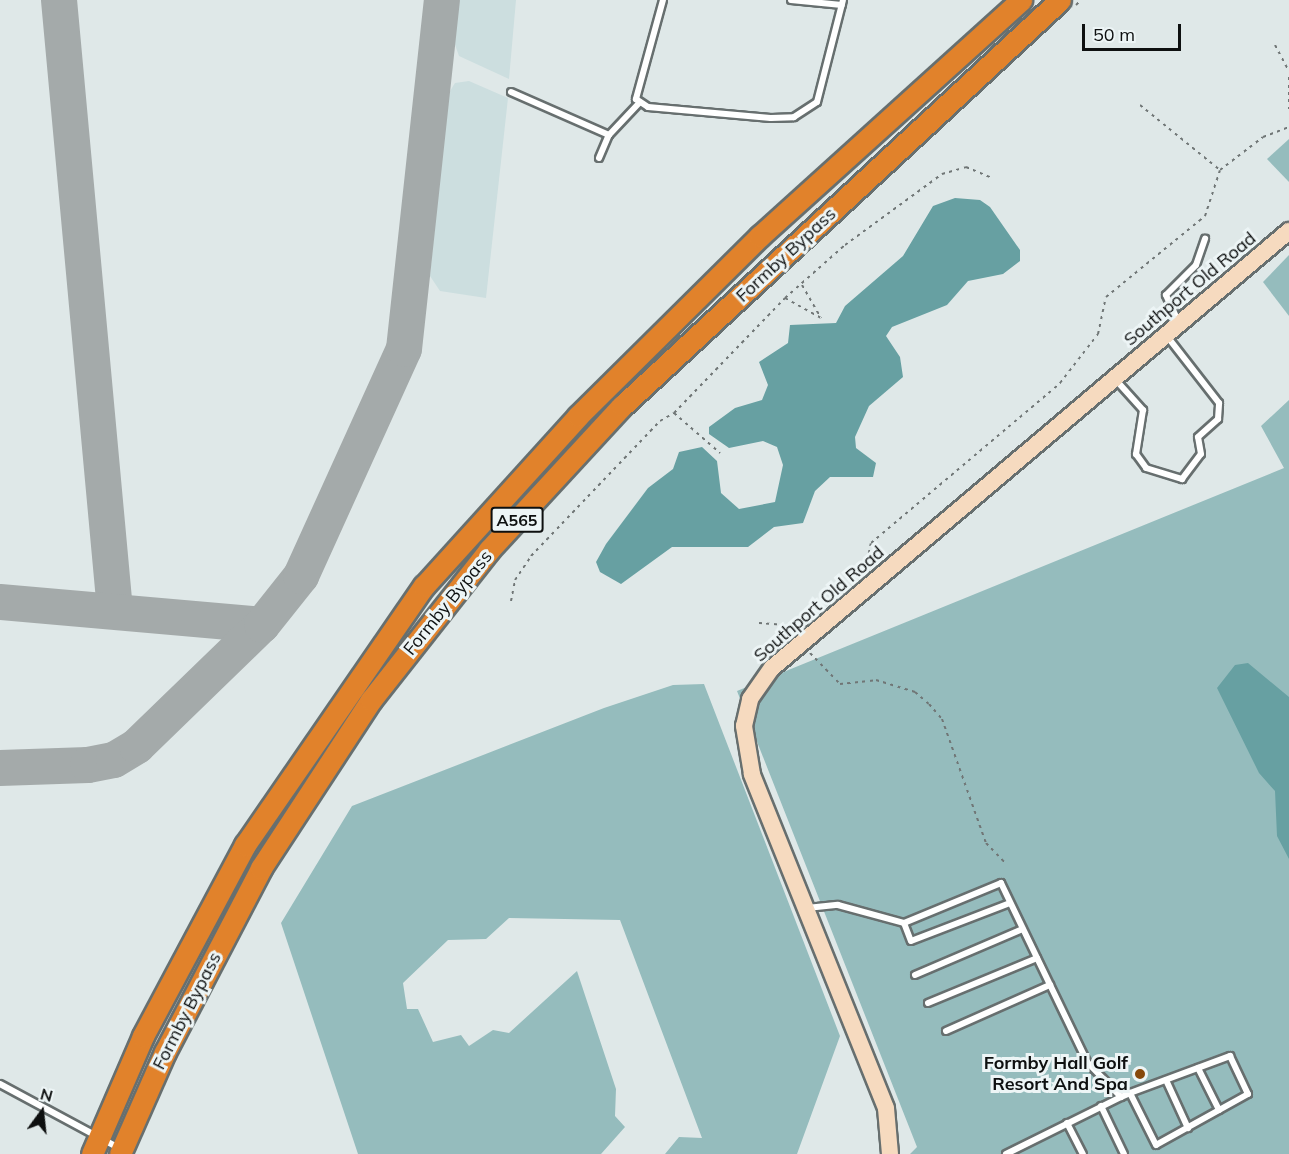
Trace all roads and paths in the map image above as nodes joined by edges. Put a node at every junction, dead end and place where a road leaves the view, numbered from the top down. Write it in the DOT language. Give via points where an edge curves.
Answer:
graph roads {
  1 [pos="663,0"];
  2 [pos="791,0"];
  3 [pos="1021,0"];
  4 [pos="1081,0"];
  5 [pos="842,3"];
  6 [pos="1066,4"];
  7 [pos="1275,45"];
  8 [pos="1289,71"];
  9 [pos="1289,76"];
  10 [pos="511,92"];
  11 [pos="640,102"];
  12 [pos="1140,105"];
  13 [pos="1289,109"];
  14 [pos="1289,127"];
  15 [pos="609,135"];
  16 [pos="599,158"];
  17 [pos="1220,170"];
  18 [pos="992,178"];
  19 [pos="1289,231"];
  20 [pos="1205,239"];
  21 [pos="802,284"];
  22 [pos="785,298"];
  23 [pos="1179,324"];
  24 [pos="1166,335"];
  25 [pos="1115,378"];
  26 [pos="674,413"];
  27 [pos="720,453"];
  28 [pos="864,577"];
  29 [pos="512,601"];
  30 [pos="820,609"];
  31 [pos="759,623"];
  32 [pos="794,623"];
  33 [pos="803,642"];
  34 [pos="1006,864"];
  35 [pos="1010,903"];
  36 [pos="807,908"];
  37 [pos="904,923"];
  38 [pos="1023,929"];
  39 [pos="1037,958"];
  40 [pos="915,975"];
  41 [pos="1050,985"];
  42 [pos="928,1003"];
  43 [pos="946,1031"];
  44 [pos="1198,1068"];
  45 [pos="1166,1080"];
  46 [pos="0,1084"];
  47 [pos="1130,1093"];
  48 [pos="1121,1097"];
  49 [pos="1101,1106"];
  50 [pos="1219,1110"];
  51 [pos="1067,1124"];
  52 [pos="1188,1128"];
  53 [pos="95,1146"];
  54 [pos="121,1152"];
  55 [pos="890,1154"];
  56 [pos="1006,1154"];
  57 [pos="1083,1154"];
  58 [pos="1124,1154"];
  1 -- 11 [label="lane" via="637,82"];
  2 -- 5 [label="lane"];
  3 -- 53 [label="highway, Formby Bypass / A565" via="760,236 578,416 424,586 245,845 190,942"];
  4 -- 6 [label="path"];
  5 -- 11 [label="lane" via="822,90 806,112 771,118"];
  6 -- 54 [label="highway, Formby Bypass / A565" via="622,406 489,550 371,700 261,868 165,1052"];
  7 -- 8 [label="path"];
  9 -- 13 [label="path"];
  10 -- 15 [label="lane"];
  11 -- 15 [label="lane"];
  12 -- 17 [label="path"];
  14 -- 17 [label="path" via="1263,137"];
  15 -- 16 [label="lane"];
  17 -- 28 [label="path" via="1217,189 1194,229 1106,297 1098,334 1086,354 1035,409 1012,420 871,543"];
  18 -- 21 [label="path" via="966,167 942,174 845,245"];
  19 -- 23 [label="street, Southport Old Road"];
  20 -- 23 [label="lane" via="1196,265 1166,296"];
  21 -- 22 [label="path"];
  21 -- 22 [label="path" via="821,318"];
  22 -- 26 [label="path"];
  23 -- 24 [label="street, Southport Old Road"];
  24 -- 25 [label="street, Southport Old Road"];
  24 -- 25 [label="lane" via="1219,403 1218,419 1198,437 1201,454 1182,479 1146,468 1136,454 1143,410"];
  25 -- 33 [label="street, Southport Old Road"];
  26 -- 27 [label="path"];
  26 -- 29 [label="path" via="644,434 557,525 522,568"];
  30 -- 32 [label="path"];
  31 -- 32 [label="path"];
  32 -- 33 [label="path"];
  33 -- 34 [label="path" via="840,684 876,680 915,692 929,704 942,719 986,843"];
  33 -- 36 [label="street, Southport Old Road" via="755,689 744,726 752,774"];
  35 -- 37 [label="lane" via="911,941"];
  35 -- 37 [label="lane" via="1001,883"];
  35 -- 38 [label="lane"];
  36 -- 37 [label="lane" via="838,905"];
  36 -- 55 [label="street, Southport Old Road" via="886,1108"];
  38 -- 39 [label="lane"];
  38 -- 40 [label="lane"];
  39 -- 41 [label="lane"];
  39 -- 42 [label="lane"];
  41 -- 43 [label="lane"];
  41 -- 48 [label="lane" via="1087,1062"];
  44 -- 45 [label="lane"];
  44 -- 50 [label="lane"];
  44 -- 50 [label="lane" via="1230,1056 1248,1094"];
  45 -- 47 [label="lane"];
  45 -- 52 [label="lane"];
  46 -- 53 [label="lane"];
  47 -- 48 [label="lane"];
  47 -- 52 [label="lane" via="1156,1145"];
  48 -- 49 [label="lane"];
  49 -- 51 [label="lane"];
  49 -- 58 [label="lane"];
  50 -- 52 [label="lane"];
  51 -- 56 [label="lane"];
  51 -- 57 [label="lane"];
  53 -- 54 [label="lane"];
}
